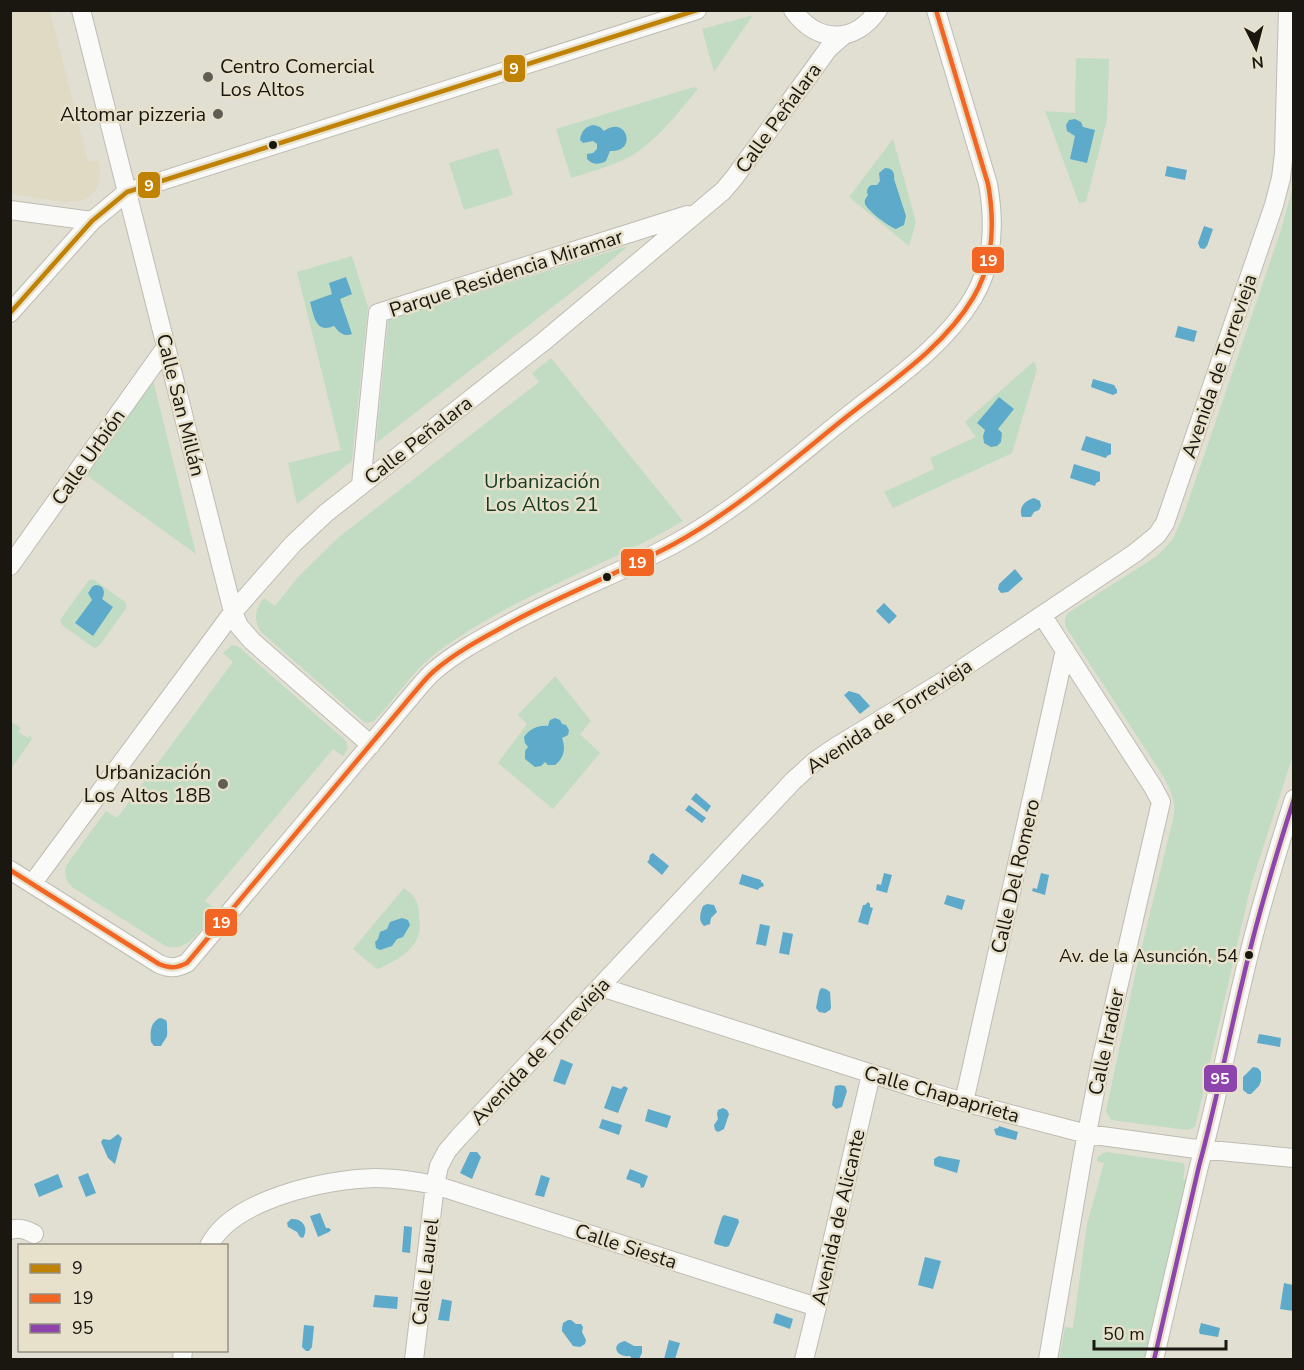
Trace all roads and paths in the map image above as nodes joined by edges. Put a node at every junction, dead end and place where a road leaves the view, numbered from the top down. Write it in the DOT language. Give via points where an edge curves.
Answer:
graph roads {
  1 [pos="81,10"];
  2 [pos="697,10"];
  3 [pos="793,10"];
  4 [pos="878,10"];
  5 [pos="936,10"];
  6 [pos="1287,10"];
  7 [pos="844,35"];
  8 [pos="127,192"];
  9 [pos="10,210"];
  10 [pos="696,213"];
  11 [pos="92,221"];
  12 [pos="10,313"];
  13 [pos="166,347"];
  14 [pos="361,485"];
  15 [pos="10,566"];
  16 [pos="233,612"];
  17 [pos="1042,615"];
  18 [pos="1065,650"];
  19 [pos="371,745"];
  20 [pos="1293,799"];
  21 [pos="10,870"];
  22 [pos="32,884"];
  23 [pos="600,987"];
  24 [pos="871,1074"];
  25 [pos="964,1102"];
  26 [pos="1087,1134"];
  27 [pos="1204,1149"];
  28 [pos="1293,1158"];
  29 [pos="435,1185"];
  30 [pos="10,1230"];
  31 [pos="34,1233"];
  32 [pos="210,1244"];
  33 [pos="818,1307"];
  34 [pos="414,1359"];
  35 [pos="804,1359"];
  36 [pos="1048,1359"];
  37 [pos="1155,1359"];
  1 -- 8 [label="street, Calle San Millán"];
  2 -- 8 [label="street"];
  3 -- 7 [label="street" via="814,30"];
  4 -- 7 [label="street, Calle Peñalara" via="864,27"];
  5 -- 19 [label="street" via="992,206 990,252 975,296 963,315 919,359 714,519 674,543 522,616 457,654 412,694"];
  6 -- 17 [label="street, Avenida de Torrevieja" via="1281,177 1165,523 1149,542"];
  7 -- 10 [label="street, Calle Peñalara" via="828,50 734,178"];
  8 -- 11 [label="street"];
  8 -- 13 [label="street, Calle San Millán"];
  9 -- 11 [label="street"];
  10 -- 14 [label="street, Calle Peñalara" via="543,342"];
  10 -- 14 [label="street, Parque Residencia Miramar" via="378,313"];
  11 -- 12 [label="street"];
  13 -- 15 [label="street, Calle Urbión"];
  13 -- 16 [label="street, Calle San Millán"];
  14 -- 16 [label="street, Calle Peñalara" via="293,544"];
  16 -- 19 [label="street, Calle San Millán" via="252,640"];
  16 -- 22 [label="street, Calle Peñalara"];
  17 -- 18 [label="street, Calle Iradier"];
  17 -- 23 [label="street, Avenida de Torrevieja" via="815,761"];
  18 -- 25 [label="street, Calle Del Romero"];
  18 -- 26 [label="street, Calle Iradier" via="1161,802"];
  19 -- 22 [label="street" via="193,958 181,966 159,964"];
  20 -- 27 [label="street" via="1264,891"];
  21 -- 22 [label="street"];
  23 -- 24 [label="street, Calle Chapaprieta"];
  23 -- 29 [label="street, Avenida de Torrevieja" via="447,1151"];
  24 -- 25 [label="street, Calle Chapaprieta"];
  24 -- 33 [label="street, Avenida de Alicante"];
  25 -- 26 [label="street, Calle Chapaprieta"];
  26 -- 27 [label="street, Calle Chapaprieta"];
  26 -- 36 [label="street, Calle Iradier"];
  27 -- 28 [label="street, Calle Chapaprieta"];
  27 -- 37 [label="street"];
  29 -- 32 [label="street" via="376,1178 308,1188 269,1200 237,1216 219,1229"];
  29 -- 33 [label="street, Calle Siesta"];
  29 -- 34 [label="street, Calle Laurel"];
  30 -- 31 [label="street"];
  33 -- 35 [label="street, Avenida de Alicante"];
}
